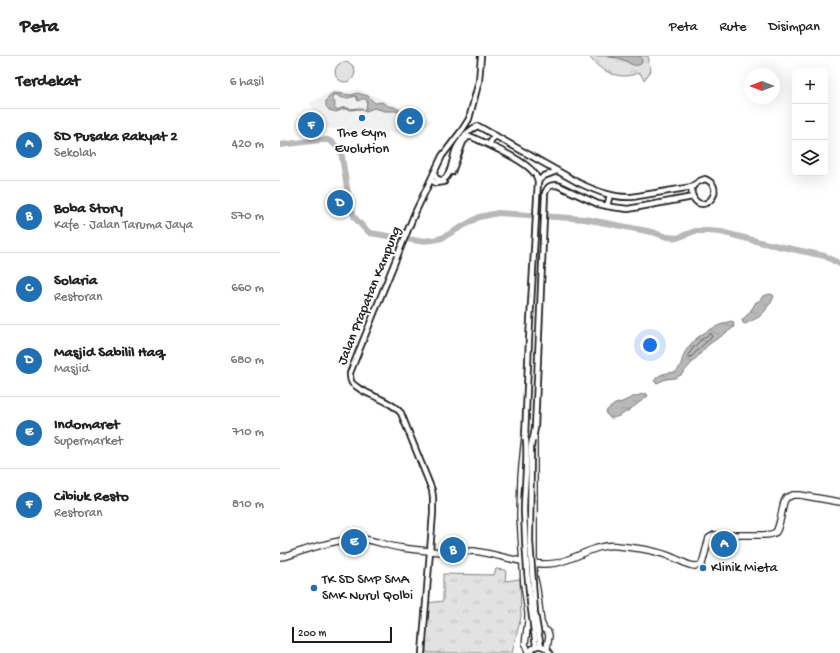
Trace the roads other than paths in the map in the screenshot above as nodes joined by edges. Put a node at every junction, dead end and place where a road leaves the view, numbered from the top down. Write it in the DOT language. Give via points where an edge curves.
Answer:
graph roads {
  1 [pos="481,56"];
  2 [pos="496,136"];
  3 [pos="490,146"];
  4 [pos="557,171"];
  5 [pos="434,173"];
  6 [pos="431,180"];
  7 [pos="538,181"];
  8 [pos="692,187"];
  9 [pos="610,195"];
  10 [pos="693,197"];
  11 [pos="607,206"];
  12 [pos="529,339"];
  13 [pos="538,339"];
  14 [pos="529,344"];
  15 [pos="538,345"];
  16 [pos="526,438"];
  17 [pos="533,438"];
  18 [pos="840,502"];
  19 [pos="430,551"];
  20 [pos="280,557"];
  21 [pos="523,562"];
  22 [pos="535,563"];
  23 [pos="536,632"];
  24 [pos="543,648"];
  25 [pos="422,653"];
  26 [pos="528,653"];
  1 -- 5 [label="street, Jalan Prapatan Kampung" via="478,86 469,119 442,156"];
  2 -- 3 [label="street"];
  2 -- 4 [label="street"];
  2 -- 5 [label="street" via="478,126 473,128 459,143 446,179 437,179"];
  3 -- 6 [label="street" via="468,137 463,142 452,174 446,181 436,183"];
  3 -- 7 [label="street" via="530,168"];
  4 -- 7 [label="street"];
  4 -- 9 [label="street" via="579,184"];
  5 -- 6 [label="street, Jalan Prapatan Kampung"];
  6 -- 19 [label="street, Jalan Prapatan Kampung" via="406,234 350,374 350,379 356,386 394,406 401,413 432,490"];
  7 -- 12 [label="street"];
  8 -- 9 [label="street" via="632,197"];
  8 -- 10 [label="street"];
  8 -- 10 [label="street" via="705,179 713,185 715,193 706,204 696,202"];
  9 -- 11 [label="street"];
  10 -- 11 [label="street" via="628,209"];
  11 -- 13 [label="street" via="557,185 548,187 545,193"];
  12 -- 13 [label="street"];
  12 -- 14 [label="street"];
  13 -- 15 [label="street"];
  14 -- 15 [label="street"];
  14 -- 16 [label="street"];
  15 -- 17 [label="street"];
  16 -- 21 [label="main road" via="520,516"];
  16 -- 23 [label="street, bridge" via="524,510 528,577"];
  17 -- 22 [label="main road"];
  17 -- 23 [label="street, bridge" via="530,464 530,541"];
  18 -- 22 [label="main road" via="800,495 788,497 785,499 775,533 714,535 709,538 702,564 698,566 656,552 609,545 562,562"];
  19 -- 20 [label="main road" via="395,548 352,538"];
  19 -- 21 [label="main road" via="473,551"];
  19 -- 25 [label="street"];
  21 -- 22 [label="main road"];
  21 -- 26 [label="main road" via="528,613 525,644"];
  22 -- 24 [label="main road" via="534,575 542,622 549,636"];
  23 -- 24 [label="street"];
  24 -- 26 [label="street" via="533,648"];
}
